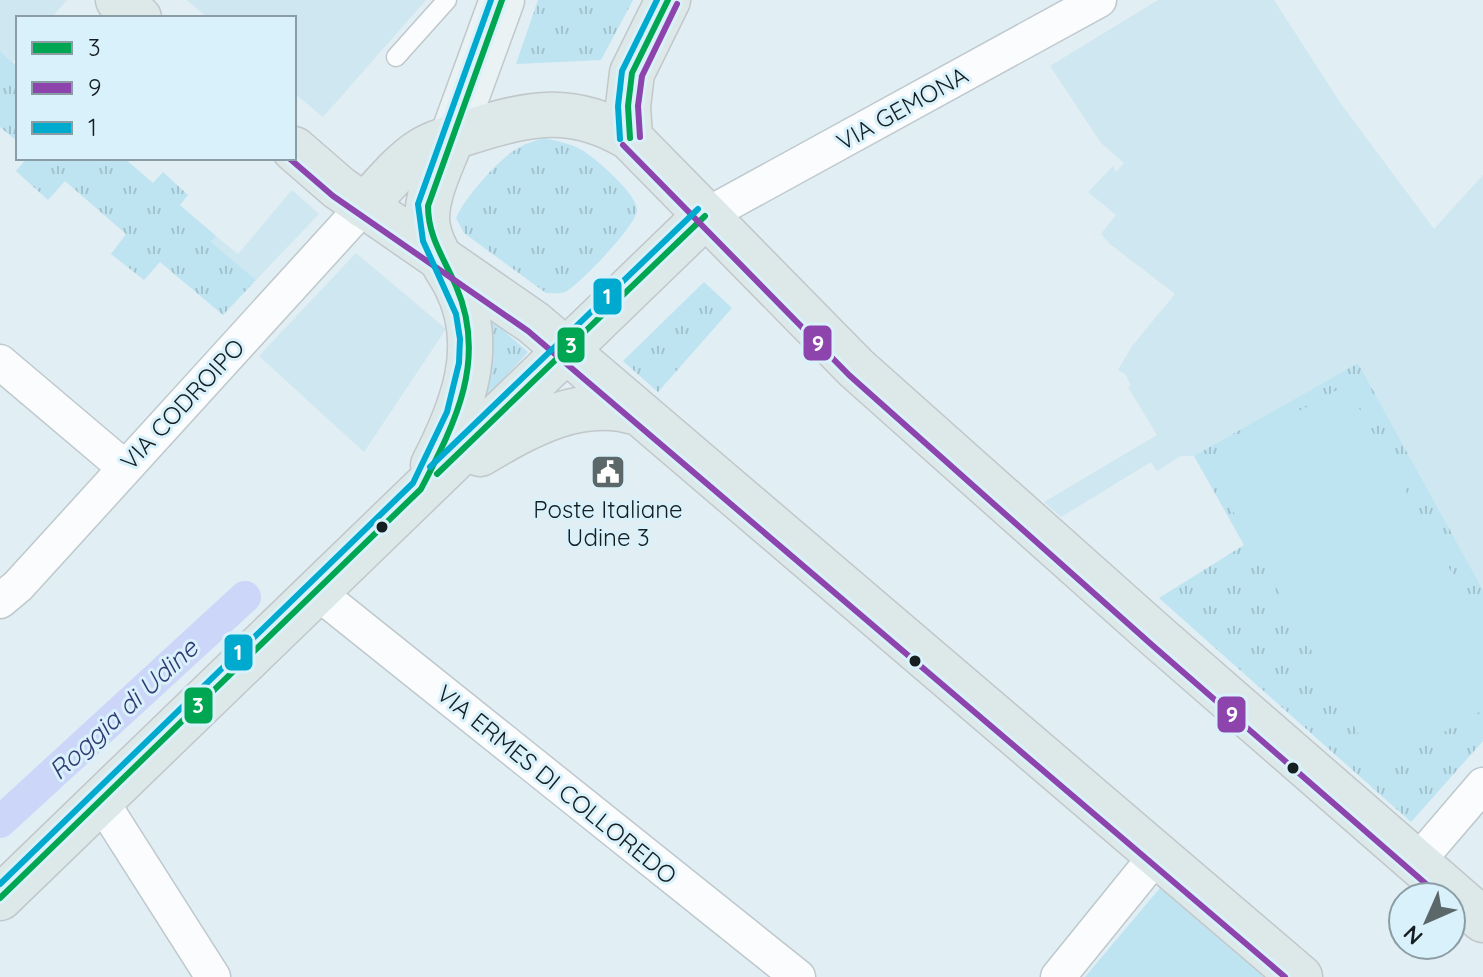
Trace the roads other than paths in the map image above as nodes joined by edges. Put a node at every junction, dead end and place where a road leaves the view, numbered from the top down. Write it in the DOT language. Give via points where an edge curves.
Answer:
graph roads {
  1 [pos="118,0"];
  2 [pos="447,0"];
  3 [pos="502,0"];
  4 [pos="668,0"];
  5 [pos="1099,0"];
  6 [pos="137,16"];
  7 [pos="396,57"];
  8 [pos="452,137"];
  9 [pos="630,138"];
  10 [pos="296,151"];
  11 [pos="364,206"];
  12 [pos="705,216"];
  13 [pos="439,255"];
  14 [pos="566,351"];
  15 [pos="0,362"];
  16 [pos="638,413"];
  17 [pos="124,467"];
  18 [pos="421,489"];
  19 [pos="317,592"];
  20 [pos="0,601"];
  21 [pos="1483,785"];
  22 [pos="101,801"];
  23 [pos="1156,856"];
  24 [pos="1417,862"];
  25 [pos="0,898"];
  26 [pos="1483,920"];
  27 [pos="213,977"];
  28 [pos="798,977"];
  29 [pos="1058,977"];
  30 [pos="1300,977"];
  1 -- 6 [label="main road"];
  2 -- 7 [label="lane"];
  3 -- 8 [label="street"];
  4 -- 9 [label="main road" via="632,73"];
  5 -- 12 [label="street, VIA GEMONA"];
  8 -- 9 [label="main road" via="524,117 566,114 608,125"];
  8 -- 11 [label="main road" via="412,157"];
  8 -- 13 [label="main road" via="428,206 430,237"];
  9 -- 12 [label="main road"];
  10 -- 11 [label="main road"];
  11 -- 13 [label="main road"];
  11 -- 17 [label="street, VIA CODROIPO"];
  12 -- 14 [label="main road"];
  12 -- 24 [label="main road" via="867,378"];
  13 -- 14 [label="main road"];
  13 -- 18 [label="main road" via="467,314 471,345 464,398"];
  14 -- 16 [label="main road"];
  14 -- 18 [label="main road"];
  15 -- 17 [label="street"];
  16 -- 18 [label="main road" via="620,407 567,411"];
  16 -- 23 [label="main road"];
  17 -- 20 [label="street, VIA CODROIPO"];
  18 -- 19 [label="main road"];
  19 -- 22 [label="main road"];
  19 -- 28 [label="street, VIA ERMES DI COLLOREDO"];
  21 -- 24 [label="street"];
  22 -- 25 [label="main road"];
  22 -- 27 [label="street"];
  23 -- 29 [label="street"];
  23 -- 30 [label="main road"];
  24 -- 26 [label="main road"];
}
